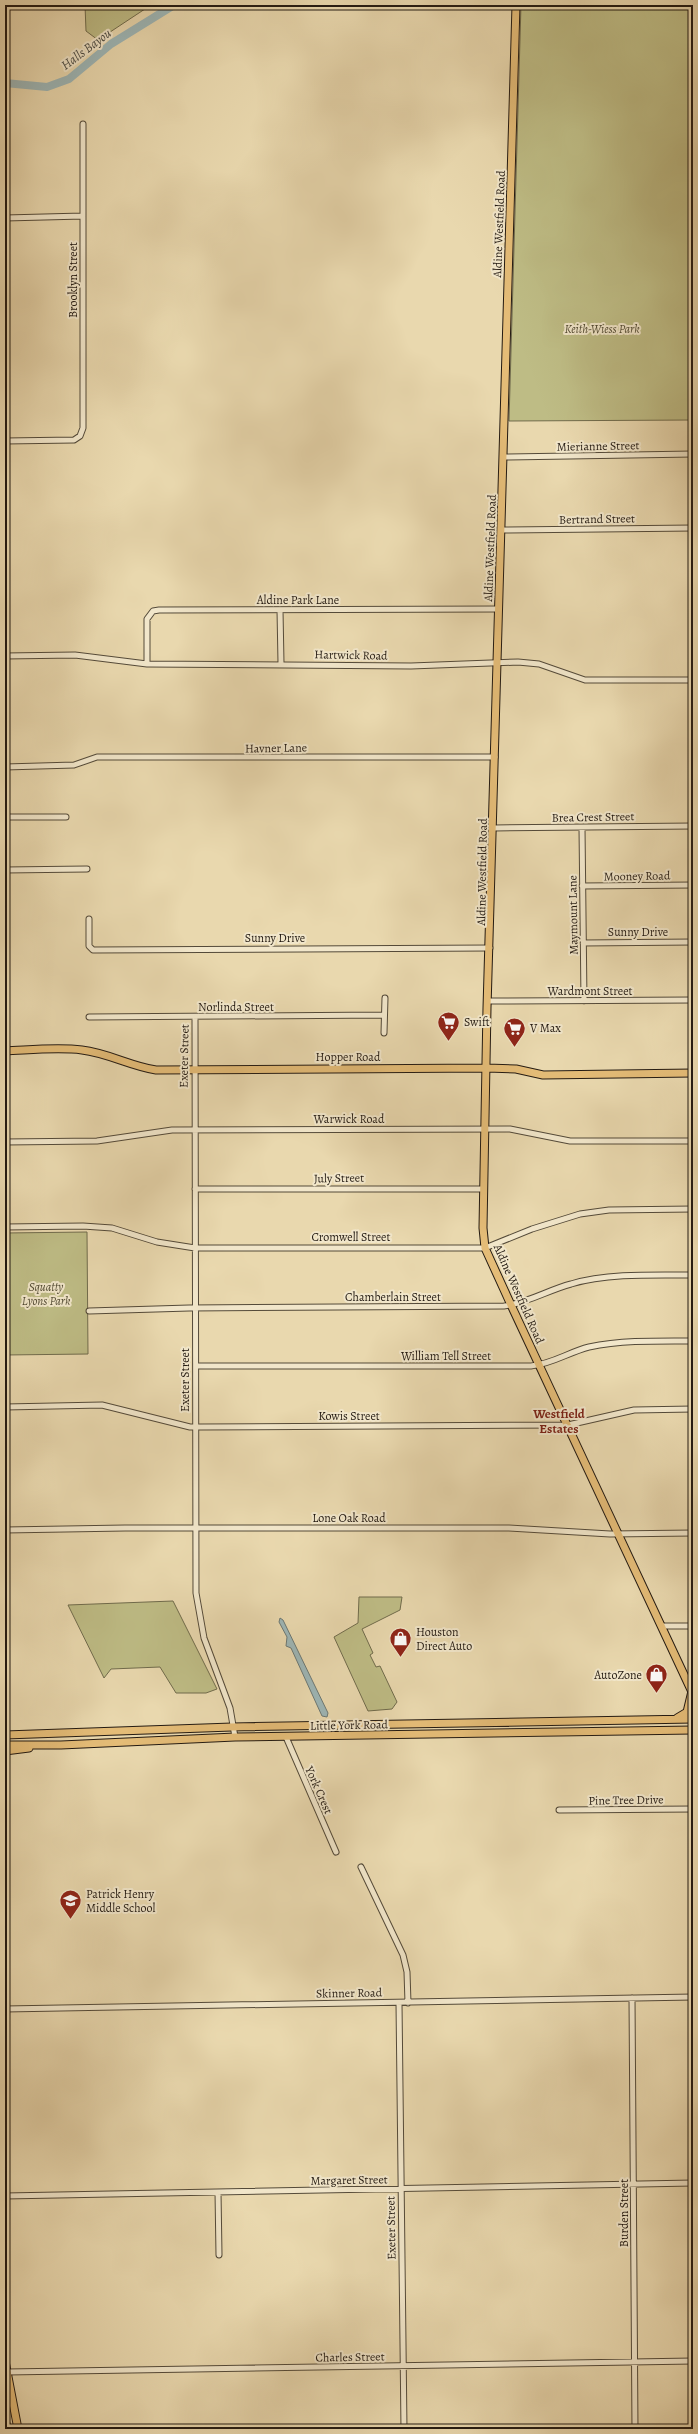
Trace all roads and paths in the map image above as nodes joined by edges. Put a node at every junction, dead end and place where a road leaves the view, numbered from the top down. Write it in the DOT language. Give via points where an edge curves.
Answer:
graph roads {
  1 [pos="516,5"];
  2 [pos="83,124"];
  3 [pos="83,216"];
  4 [pos="5,218"];
  5 [pos="5,441"];
  6 [pos="693,454"];
  7 [pos="504,457"];
  8 [pos="693,528"];
  9 [pos="502,530"];
  10 [pos="499,609"];
  11 [pos="280,610"];
  12 [pos="5,656"];
  13 [pos="281,663"];
  14 [pos="147,664"];
  15 [pos="497,664"];
  16 [pos="693,680"];
  17 [pos="495,757"];
  18 [pos="5,767"];
  19 [pos="66,817"];
  20 [pos="5,818"];
  21 [pos="693,826"];
  22 [pos="494,828"];
  23 [pos="582,828"];
  24 [pos="87,869"];
  25 [pos="5,870"];
  26 [pos="693,885"];
  27 [pos="582,886"];
  28 [pos="89,919"];
  29 [pos="693,942"];
  30 [pos="583,943"];
  31 [pos="490,948"];
  32 [pos="385,998"];
  33 [pos="693,1000"];
  34 [pos="488,1001"];
  35 [pos="584,1001"];
  36 [pos="384,1016"];
  37 [pos="89,1017"];
  38 [pos="195,1017"];
  39 [pos="384,1033"];
  40 [pos="5,1050"];
  41 [pos="194,1068"];
  42 [pos="487,1068"];
  43 [pos="693,1073"];
  44 [pos="194,1129"];
  45 [pos="485,1129"];
  46 [pos="5,1142"];
  47 [pos="693,1142"];
  48 [pos="195,1189"];
  49 [pos="483,1190"];
  50 [pos="693,1209"];
  51 [pos="5,1227"];
  52 [pos="195,1248"];
  53 [pos="485,1248"];
  54 [pos="693,1275"];
  55 [pos="511,1305"];
  56 [pos="195,1308"];
  57 [pos="89,1311"];
  58 [pos="693,1341"];
  59 [pos="539,1365"];
  60 [pos="196,1366"];
  61 [pos="5,1407"];
  62 [pos="693,1409"];
  63 [pos="568,1425"];
  64 [pos="195,1427"];
  65 [pos="195,1528"];
  66 [pos="5,1530"];
  67 [pos="693,1533"];
  68 [pos="619,1534"];
  69 [pos="661,1626"];
  70 [pos="693,1626"];
  71 [pos="692,1692"];
  72 [pos="672,1719"];
  73 [pos="693,1719"];
  74 [pos="465,1722"];
  75 [pos="232,1727"];
  76 [pos="165,1729"];
  77 [pos="693,1730"];
  78 [pos="5,1734"];
  79 [pos="466,1734"];
  80 [pos="50,1735"];
  81 [pos="235,1737"];
  82 [pos="286,1737"];
  83 [pos="166,1741"];
  84 [pos="5,1745"];
  85 [pos="39,1745"];
  86 [pos="50,1745"];
  87 [pos="5,1751"];
  88 [pos="693,1809"];
  89 [pos="559,1810"];
  90 [pos="336,1852"];
  91 [pos="361,1868"];
  92 [pos="693,1996"];
  93 [pos="632,1998"];
  94 [pos="400,2002"];
  95 [pos="408,2002"];
  96 [pos="5,2009"];
  97 [pos="693,2183"];
  98 [pos="633,2184"];
  99 [pos="400,2189"];
  100 [pos="218,2192"];
  101 [pos="5,2196"];
  102 [pos="219,2255"];
  103 [pos="5,2361"];
  104 [pos="693,2361"];
  105 [pos="636,2362"];
  106 [pos="404,2365"];
  107 [pos="7,2372"];
  108 [pos="5,2422"];
  109 [pos="7,2429"];
  110 [pos="18,2429"];
  111 [pos="404,2429"];
  112 [pos="635,2429"];
  1 -- 7 [label="main road, Aldine Westfield Road"];
  2 -- 3 [label="street, Brooklyn Street"];
  3 -- 4 [label="street"];
  3 -- 5 [label="street, Brooklyn Street" via="83,428 80,436 74,440"];
  6 -- 7 [label="street, Mierianne Street"];
  7 -- 9 [label="main road, Aldine Westfield Road"];
  8 -- 9 [label="street, Bertrand Street"];
  9 -- 10 [label="main road, Aldine Westfield Road"];
  10 -- 11 [label="street, Aldine Park Lane"];
  10 -- 15 [label="main road, Aldine Westfield Road"];
  11 -- 13 [label="street"];
  11 -- 14 [label="street, Aldine Park Lane" via="154,611 147,619"];
  12 -- 14 [label="street, Hartwick Road" via="75,655"];
  13 -- 14 [label="street, Hartwick Road"];
  13 -- 15 [label="street, Hartwick Road" via="411,666"];
  15 -- 16 [label="street, Hartwick Road" via="539,664 577,679 595,681"];
  15 -- 17 [label="main road, Aldine Westfield Road"];
  17 -- 18 [label="street, Havner Lane" via="97,757 74,765"];
  17 -- 22 [label="main road, Aldine Westfield Road"];
  19 -- 20 [label="street"];
  21 -- 23 [label="street, Brea Crest Street"];
  22 -- 23 [label="street, Brea Crest Street"];
  22 -- 31 [label="main road, Aldine Westfield Road"];
  23 -- 27 [label="street, Maymount Lane"];
  24 -- 25 [label="street"];
  26 -- 27 [label="street, Mooney Road"];
  27 -- 30 [label="street, Maymount Lane"];
  28 -- 31 [label="street, Sunny Drive" via="89,946 93,950"];
  29 -- 30 [label="street, Sunny Drive"];
  30 -- 35 [label="street, Maymount Lane"];
  31 -- 34 [label="main road, Aldine Westfield Road"];
  32 -- 36 [label="street"];
  33 -- 35 [label="street, Wardmont Street"];
  34 -- 35 [label="street, Wardmont Street"];
  34 -- 42 [label="main road, Aldine Westfield Road"];
  36 -- 38 [label="street, Norlinda Street"];
  36 -- 39 [label="street"];
  37 -- 38 [label="street, Norlinda Street"];
  38 -- 41 [label="street, Exeter Street"];
  40 -- 41 [label="main road, Hopper Road" via="83,1050 110,1056 136,1067 156,1070"];
  41 -- 42 [label="main road, Hopper Road"];
  41 -- 44 [label="street, Exeter Street"];
  42 -- 43 [label="main road, Hopper Road" via="516,1069 543,1075"];
  42 -- 45 [label="main road, Aldine Westfield Road"];
  44 -- 45 [label="street, Warwick Road"];
  44 -- 46 [label="street, Warwick Road" via="97,1141"];
  44 -- 48 [label="street, Exeter Street"];
  45 -- 47 [label="street, Warwick Road" via="510,1129 570,1141"];
  45 -- 49 [label="main road, Aldine Westfield Road"];
  48 -- 49 [label="street, July Street"];
  48 -- 52 [label="street, Exeter Street"];
  49 -- 53 [label="main road, Aldine Westfield Road"];
  50 -- 53 [label="street, Cromwell Street" via="609,1210 580,1214"];
  51 -- 52 [label="street, Cromwell Street" via="112,1228 157,1242"];
  52 -- 53 [label="street, Cromwell Street"];
  52 -- 56 [label="street, Exeter Street"];
  53 -- 55 [label="main road, Aldine Westfield Road"];
  54 -- 55 [label="street, Chamberlain Street" via="626,1276 572,1283"];
  55 -- 56 [label="street, Chamberlain Street"];
  55 -- 59 [label="main road, Aldine Westfield Road"];
  56 -- 57 [label="street, Chamberlain Street"];
  56 -- 60 [label="street, Exeter Street"];
  58 -- 59 [label="street, William Tell Street" via="630,1342 588,1348"];
  59 -- 60 [label="street, William Tell Street"];
  59 -- 63 [label="main road, Aldine Westfield Road"];
  60 -- 64 [label="street, Exeter Street"];
  61 -- 64 [label="street, Kowis Street" via="102,1405"];
  62 -- 63 [label="street, Kowis Street" via="634,1410"];
  63 -- 64 [label="street, Kowis Street"];
  63 -- 68 [label="main road, Aldine Westfield Road"];
  64 -- 65 [label="street, Exeter Street"];
  65 -- 66 [label="street, Lone Oak Road"];
  65 -- 68 [label="street, Lone Oak Road" via="517,1528"];
  65 -- 75 [label="street, Exeter Street" via="196,1594 201,1623 230,1708"];
  67 -- 68 [label="street, Lone Oak Road"];
  68 -- 69 [label="main road, Aldine Westfield Road"];
  69 -- 70 [label="street"];
  69 -- 71 [label="main road, Aldine Westfield Road"];
  71 -- 72 [label="main road" via="687,1712"];
  72 -- 73 [label="main road, Little York Road"];
  72 -- 74 [label="main road, Little York Road"];
  74 -- 75 [label="main road, Little York Road"];
  74 -- 79 [label="main road"];
  75 -- 76 [label="main road, Little York Road"];
  75 -- 81 [label="street, Exeter Street"];
  76 -- 80 [label="main road, Little York Road"];
  76 -- 83 [label="main road"];
  77 -- 79 [label="main road, Little York Road"];
  78 -- 80 [label="main road, Little York Road"];
  79 -- 82 [label="main road, Little York Road"];
  80 -- 86 [label="main road"];
  81 -- 82 [label="main road, Little York Road"];
  81 -- 83 [label="main road, Little York Road"];
  82 -- 90 [label="street, York Crest"];
  83 -- 86 [label="main road, Little York Road"];
  84 -- 85 [label="main road, Little York Road"];
  85 -- 86 [label="main road, Little York Road"];
  85 -- 87 [label="main road"];
  88 -- 89 [label="street, Pine Tree Drive"];
  91 -- 95 [label="street" via="403,1955 407,1972"];
  92 -- 93 [label="street, Skinner Road"];
  93 -- 95 [label="street, Skinner Road"];
  93 -- 98 [label="street, Burden Street"];
  94 -- 95 [label="street, Skinner Road"];
  94 -- 96 [label="street, Skinner Road"];
  94 -- 99 [label="street, Exeter Street"];
  97 -- 98 [label="street, Margaret Street"];
  98 -- 99 [label="street, Margaret Street"];
  98 -- 105 [label="street, Burden Street"];
  99 -- 100 [label="street, Margaret Street"];
  99 -- 106 [label="street, Exeter Street"];
  100 -- 101 [label="street, Margaret Street"];
  100 -- 102 [label="street"];
  103 -- 107 [label="main road"];
  104 -- 105 [label="street, Charles Street"];
  105 -- 106 [label="street, Charles Street"];
  105 -- 112 [label="street, Burden Street"];
  106 -- 107 [label="street, Charles Street"];
  106 -- 111 [label="street, Exeter Street"];
  107 -- 110 [label="main road"];
  108 -- 109 [label="highway"];
}
